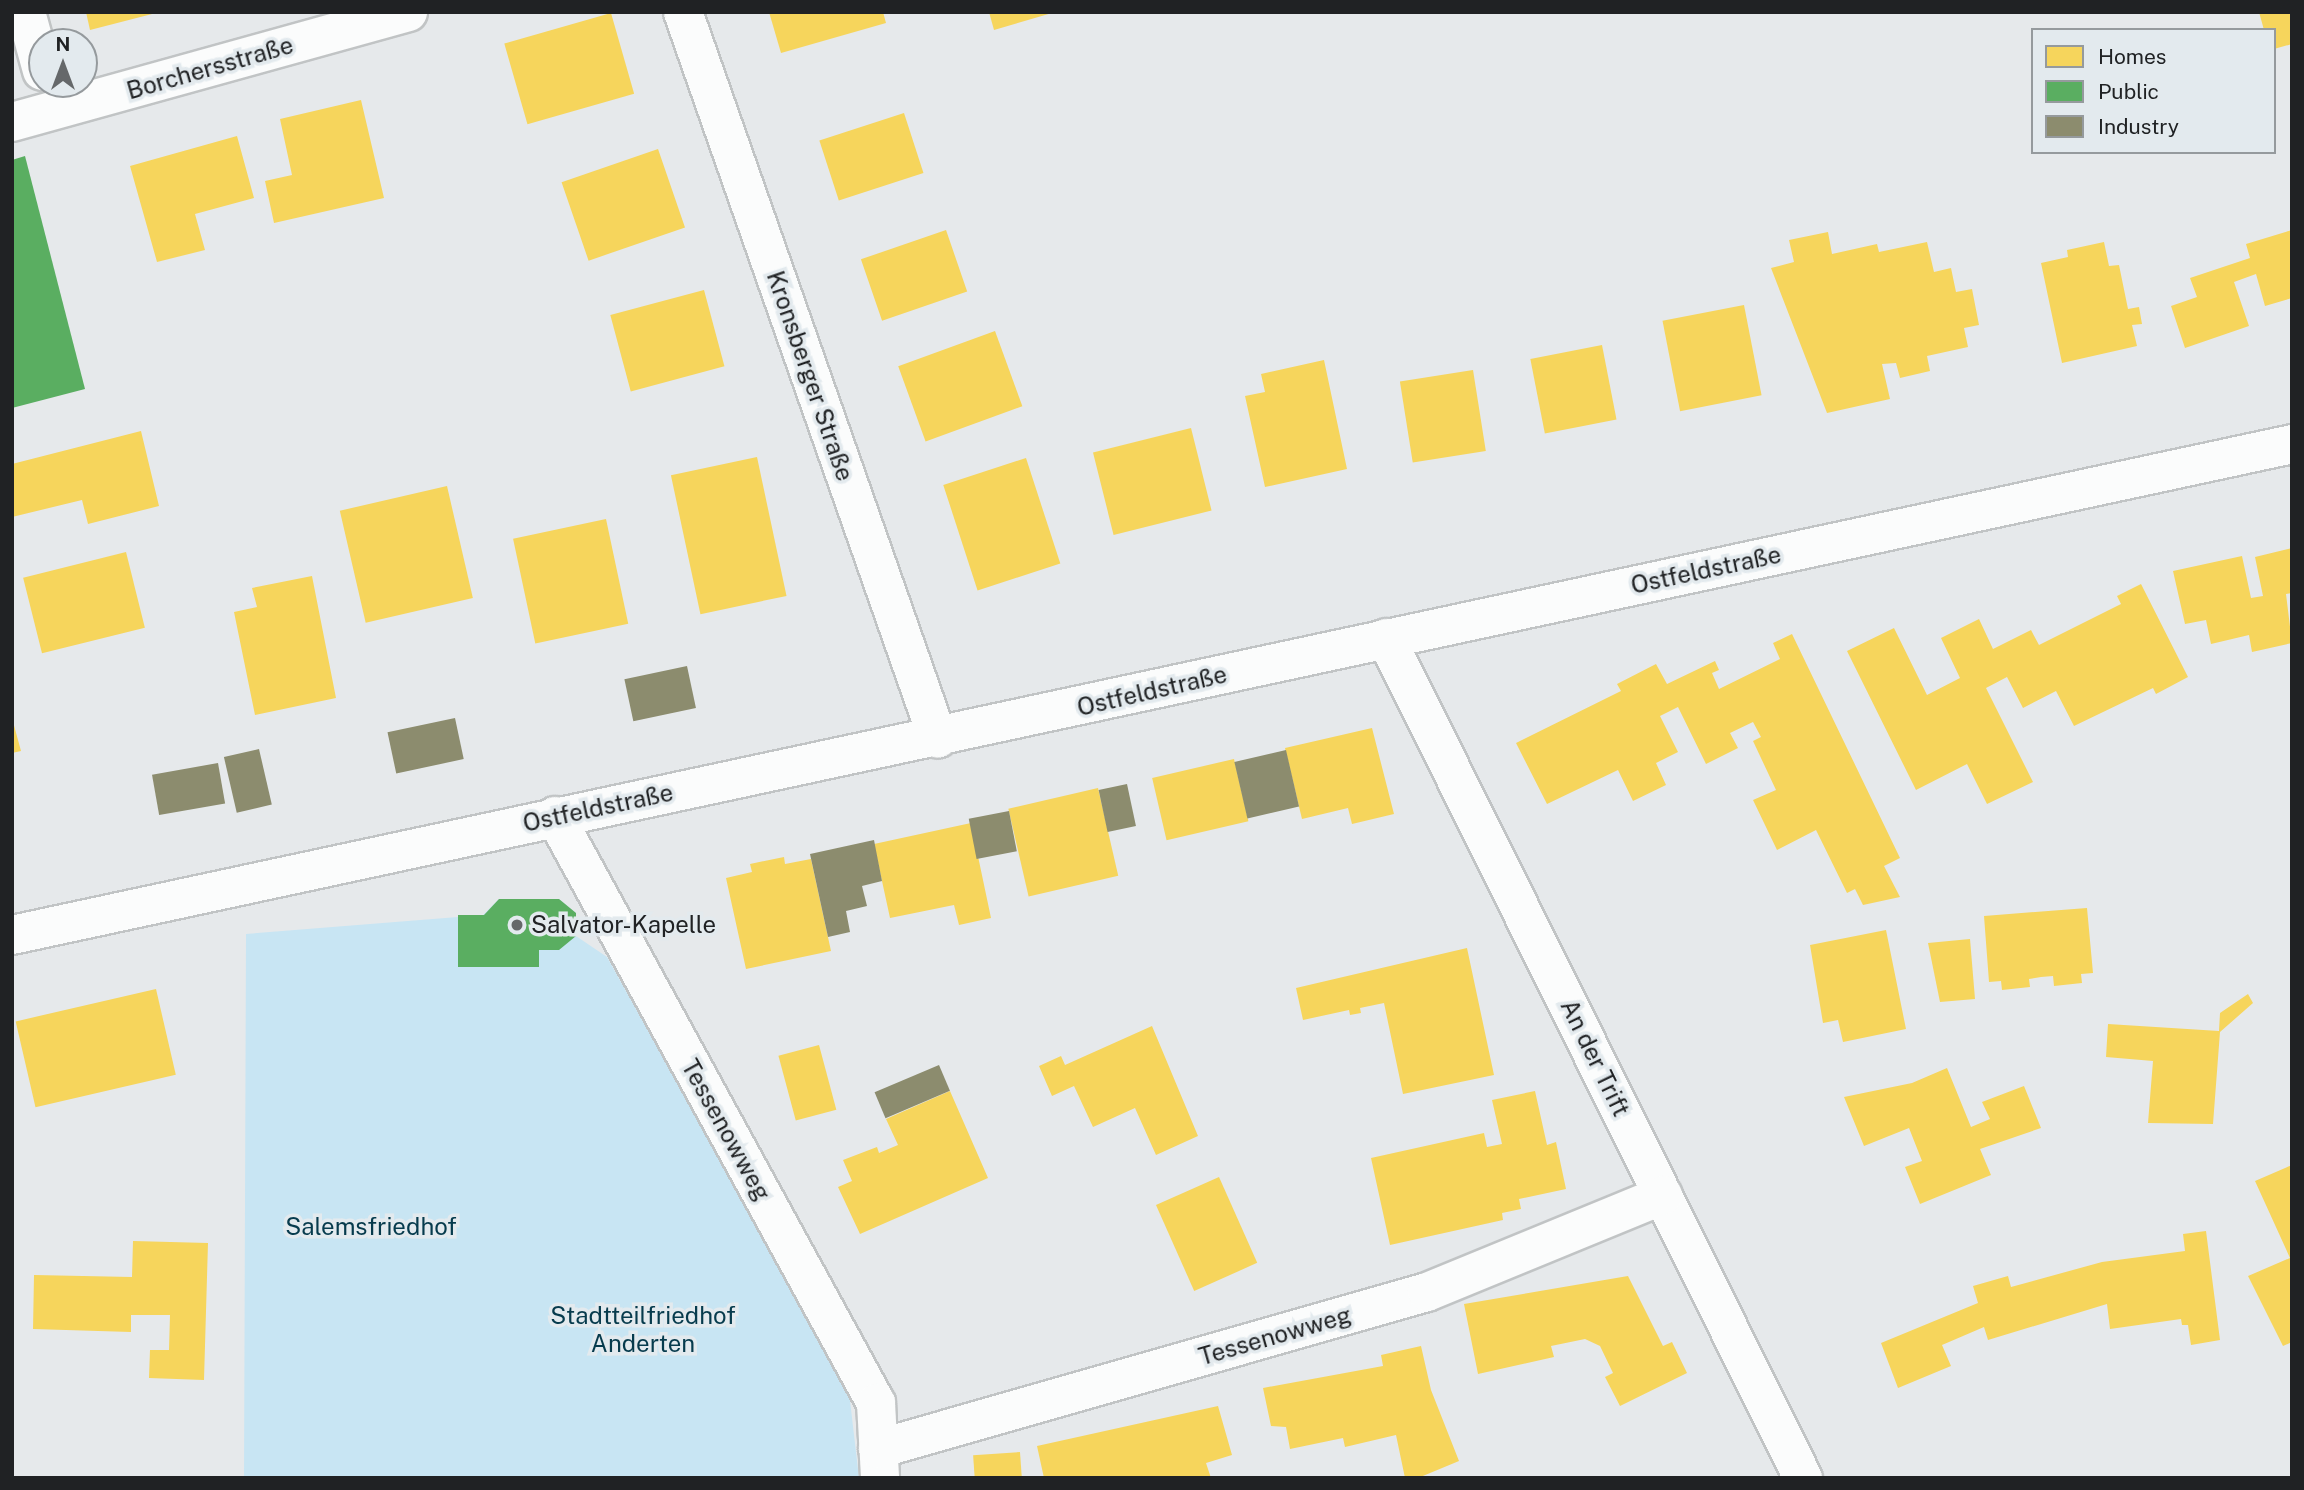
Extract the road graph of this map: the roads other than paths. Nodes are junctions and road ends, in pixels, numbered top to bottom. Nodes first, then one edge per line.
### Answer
1 (408, 12) edge
2 (683, 12) edge
3 (98, 86) edge
4 (50, 98) edge
5 (12, 122) edge
6 (2292, 444) edge
7 (1386, 638) junction
8 (938, 739) junction
9 (555, 816) junction
10 (12, 935) edge
11 (1663, 1195) junction
12 (879, 1463) edge
13 (1803, 1478) edge

1 - 3 street, Borchersstraße
2 - 8 street, Kronsberger Straße
4 - 5 street, Borchersstraße
6 - 7 street, Ostfeldstraße
7 - 8 street, Ostfeldstraße
7 - 11 street, An der Trift
8 - 9 street, Ostfeldstraße
9 - 10 street, Ostfeldstraße
9 - 12 street, Tessenowweg
11 - 12 street, Tessenowweg
11 - 13 street, An der Trift

